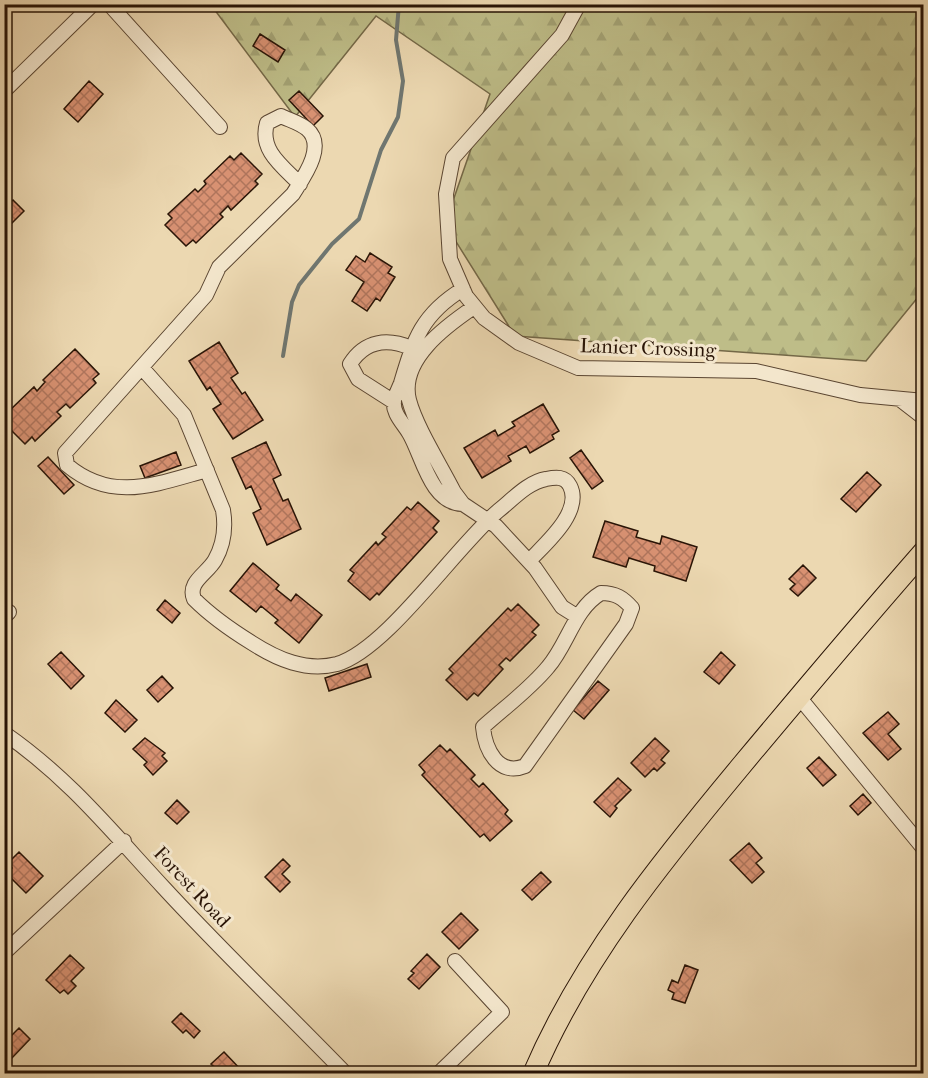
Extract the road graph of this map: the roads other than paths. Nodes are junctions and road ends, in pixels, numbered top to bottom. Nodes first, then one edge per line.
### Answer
1 (93, 4) edge
2 (108, 4) edge
3 (579, 4) edge
4 (4, 91) edge
5 (220, 127) dead end
6 (300, 184) junction
7 (463, 289) junction
8 (474, 306) junction
9 (411, 348) junction
10 (143, 369) junction
11 (902, 400) junction
12 (924, 401) edge
13 (394, 402) junction
14 (924, 418) edge
15 (207, 470) junction
16 (463, 504) junction
17 (487, 520) junction
18 (924, 551) edge
19 (529, 561) junction
20 (578, 616) junction
21 (799, 697) junction
22 (4, 733) edge
23 (124, 841) junction
24 (924, 849) edge
25 (4, 953) edge
26 (455, 961) dead end
27 (346, 1074) edge
28 (438, 1074) edge
29 (533, 1074) edge

1 - 4 street
2 - 5 street
3 - 7 street, Lanier Crossing
6 - 6 street
6 - 10 street
7 - 8 street, Lanier Crossing
7 - 9 street
8 - 11 street, Lanier Crossing
8 - 16 street
9 - 13 street
9 - 13 street
10 - 15 street
10 - 15 street
11 - 12 street, Lanier Crossing
11 - 14 street
13 - 16 street
15 - 17 street
16 - 17 street
17 - 19 street
17 - 19 street
18 - 21 highway
19 - 20 street
20 - 20 street
21 - 24 street
21 - 29 highway
22 - 23 street, Forest Road
23 - 25 street
23 - 27 street, Forest Road
26 - 28 street

